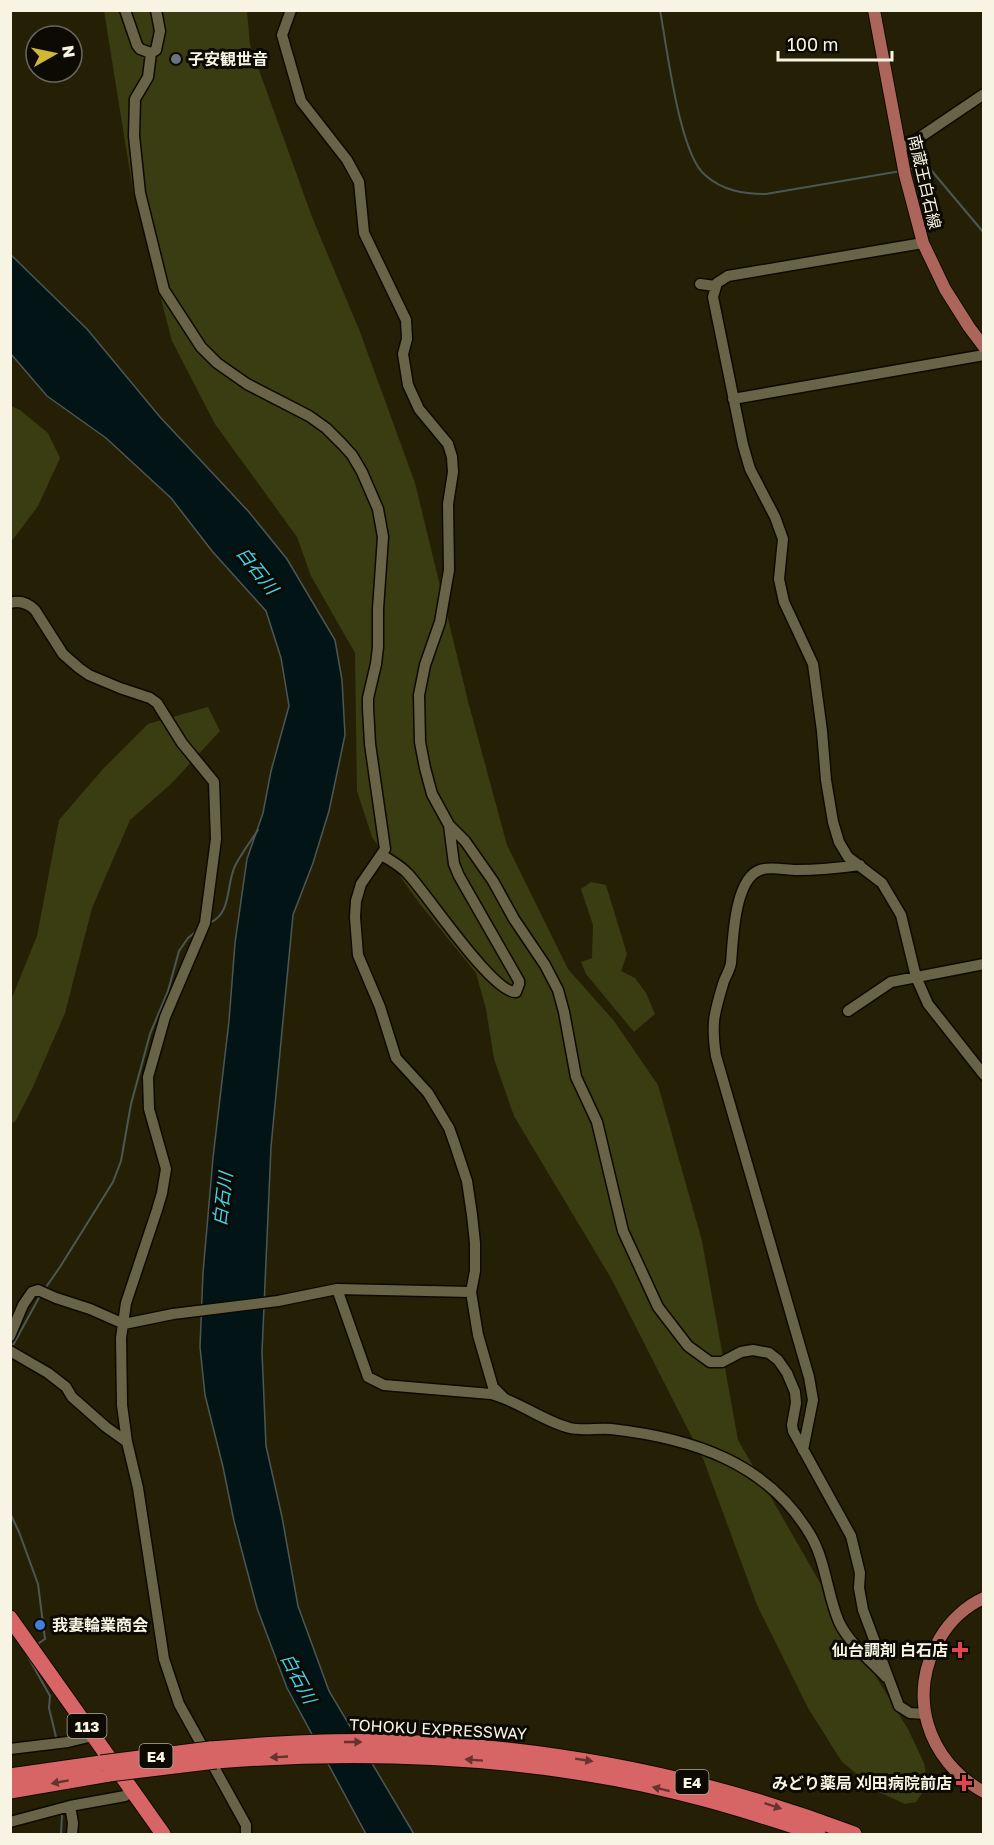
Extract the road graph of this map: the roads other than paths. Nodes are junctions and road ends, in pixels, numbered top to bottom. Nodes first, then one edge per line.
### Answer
1 (125, 10) edge
2 (156, 10) edge
3 (291, 10) edge
4 (874, 10) edge
5 (151, 53) junction
6 (984, 94) edge
7 (900, 147) junction
8 (923, 243) junction
9 (700, 284) dead end
10 (715, 286) junction
11 (984, 347) edge
12 (984, 355) edge
13 (733, 399) junction
14 (10, 603) edge
15 (449, 825) junction
16 (382, 855) junction
17 (860, 865) junction
18 (984, 964) edge
19 (916, 977) junction
20 (848, 1011) dead end
21 (984, 1076) edge
22 (337, 1289) junction
23 (471, 1292) junction
24 (124, 1324) junction
25 (10, 1336) edge
26 (12, 1352) edge
27 (504, 1398) junction
28 (127, 1442) junction
29 (803, 1450) junction
30 (984, 1598) edge
31 (10, 1618) edge
32 (888, 1679) junction
33 (925, 1714) junction
34 (93, 1736) junction
35 (10, 1749) edge
36 (529, 1759) junction
37 (105, 1768) junction
38 (10, 1776) edge
39 (10, 1791) edge
40 (132, 1791) junction
41 (984, 1792) edge
42 (70, 1806) junction
43 (10, 1822) edge
44 (72, 1834) edge
45 (163, 1834) edge
46 (246, 1834) edge
47 (818, 1834) edge
48 (854, 1834) edge

1 - 5 street
2 - 5 street
3 - 15 street
4 - 7 main road, 南蔵王白石線
5 - 16 street
6 - 7 street
7 - 8 main road, 南蔵王白石線
8 - 10 street
8 - 11 main road, 南蔵王白石線
9 - 10 street
10 - 13 street
12 - 13 street
13 - 17 street
14 - 24 street
15 - 16 street
15 - 29 street
16 - 23 street
17 - 19 street
17 - 29 street
18 - 19 street
19 - 20 street
19 - 21 street
22 - 23 street
22 - 24 street
22 - 27 street
23 - 27 street
24 - 25 street
24 - 28 street
26 - 28 street
27 - 32 street
28 - 46 street
29 - 32 street
30 - 33 main road
31 - 34 highway, 113
32 - 33 street
33 - 41 main road
34 - 35 street
34 - 40 highway, 113
36 - 37 highway, TOHOKU EXPRESSWAY / E4, bridge
47 -> 36 highway, TOHOKU EXPRESSWAY / E4
36 -> 48 highway, TOHOKU EXPRESSWAY / E4
37 - 38 highway, TOHOKU EXPRESSWAY / E4
37 -> 39 highway, TOHOKU EXPRESSWAY / E4
40 - 42 street
40 - 45 highway, 113
42 - 43 street
42 - 44 street

